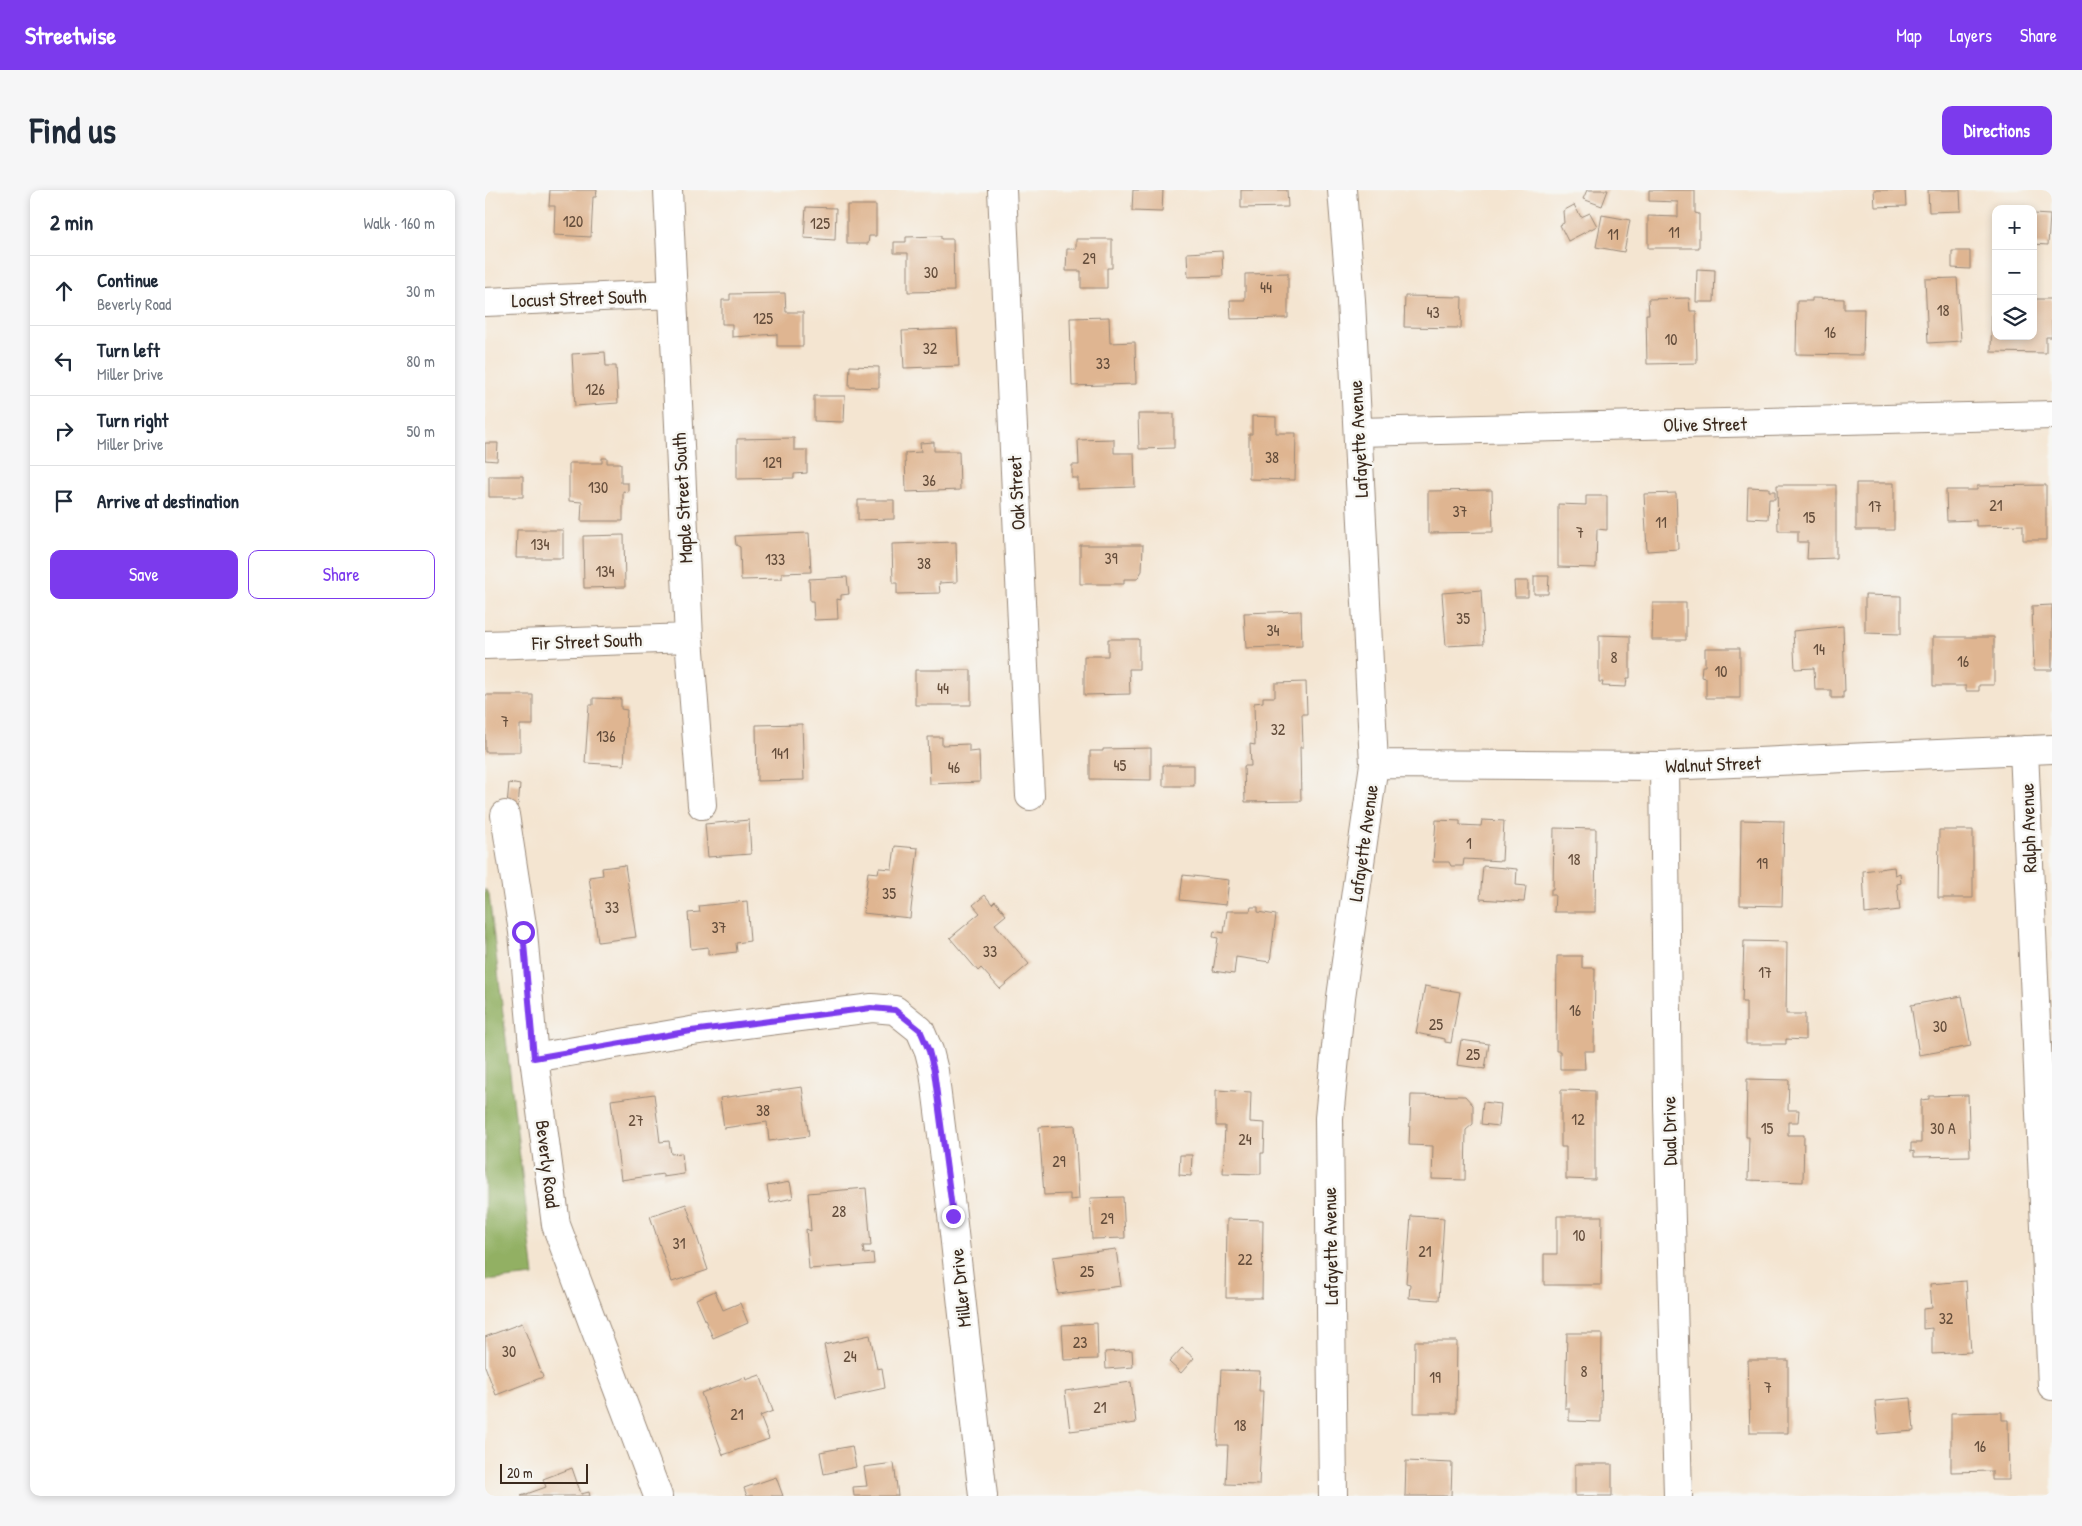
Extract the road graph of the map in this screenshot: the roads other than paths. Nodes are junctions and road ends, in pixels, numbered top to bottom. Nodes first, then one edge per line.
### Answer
1 (668, 190) edge
2 (1002, 190) edge
3 (1342, 190) edge
4 (673, 294) junction
5 (485, 302) edge
6 (2052, 415) edge
7 (1358, 432) junction
8 (689, 638) junction
9 (485, 645) edge
10 (2052, 749) edge
11 (2024, 750) junction
12 (1374, 764) junction
13 (1664, 766) junction
14 (1031, 796) dead end
15 (701, 805) dead end
16 (505, 815) dead end
17 (534, 1058) junction
18 (2052, 1386) edge
19 (658, 1496) edge
20 (983, 1496) edge
21 (1333, 1496) edge
22 (1678, 1496) edge

1 - 4 street, Maple Street South
2 - 14 street, Oak Street
3 - 7 street, Lafayette Avenue
4 - 5 street, Locust Street South
4 - 8 street, Maple Street South
6 - 7 street, Olive Street
7 - 12 street, Lafayette Avenue
8 - 9 street, Fir Street South
8 - 15 street, Maple Street South
10 - 11 street, Walnut Street
11 - 13 street, Walnut Street
11 - 18 street, Ralph Avenue
12 - 13 street, Walnut Street
12 - 21 street, Lafayette Avenue
13 - 22 street, Dual Drive
16 - 17 street, Beverly Road
17 - 19 street, Beverly Road
17 - 20 street, Miller Drive

